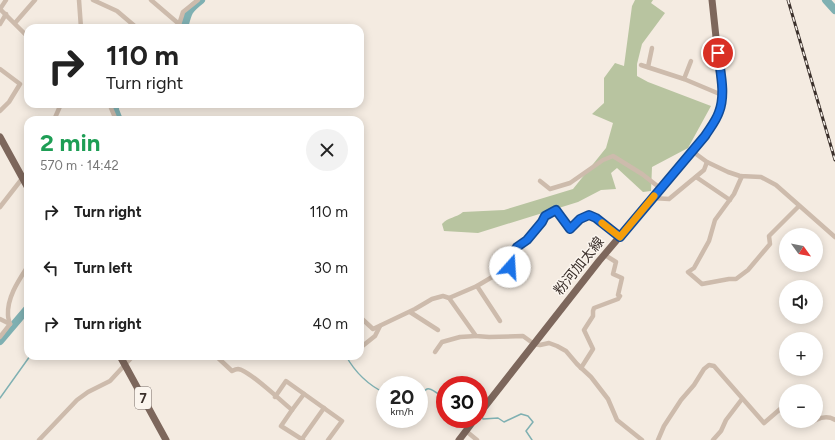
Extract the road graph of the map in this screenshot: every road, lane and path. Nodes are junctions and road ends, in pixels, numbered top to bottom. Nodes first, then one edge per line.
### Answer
1 (6, 0) edge
2 (36, 0) edge
3 (79, 0) edge
4 (93, 0) edge
5 (151, 0) edge
6 (198, 0) edge
7 (712, 0) edge
8 (0, 9) edge
9 (6, 14) junction
10 (15, 23) junction
11 (0, 24) edge
12 (81, 24) edge
13 (132, 24) edge
14 (177, 24) edge
15 (180, 24) edge
16 (24, 33) edge
17 (652, 48) dead end
18 (691, 61) dead end
19 (640, 65) dead end
20 (648, 67) junction
21 (0, 69) edge
22 (684, 79) junction
23 (722, 96) junction
24 (0, 111) edge
25 (1, 142) edge
26 (692, 151) junction
27 (707, 162) junction
28 (742, 176) junction
29 (696, 177) junction
30 (23, 179) joint
31 (540, 181) dead end
32 (660, 188) junction
33 (652, 198) junction
34 (730, 200) junction
35 (799, 206) junction
36 (0, 207) edge
37 (620, 237) junction
38 (835, 238) edge
39 (605, 255) junction
40 (24, 272) edge
41 (477, 286) junction
42 (449, 298) junction
43 (410, 312) junction
44 (0, 319) edge
45 (364, 320) edge
46 (500, 321) dead end
47 (10, 324) junction
48 (380, 326) junction
49 (438, 330) dead end
50 (476, 336) junction
51 (0, 337) edge
52 (534, 344) junction
53 (364, 345) edge
54 (435, 352) dead end
55 (122, 360) edge
56 (129, 360) edge
57 (220, 360) edge
58 (125, 365) junction
59 (581, 368) junction
60 (304, 394) junction
61 (275, 397) junction
62 (742, 399) junction
63 (488, 403) edge
64 (324, 408) junction
65 (292, 410) junction
66 (779, 410) edge
67 (823, 417) edge
68 (835, 420) edge
69 (468, 428) edge
70 (466, 431) junction
71 (39, 440) edge
72 (166, 440) edge
73 (302, 440) edge
74 (329, 440) edge
75 (459, 440) edge
76 (477, 440) edge
77 (642, 440) edge
78 (658, 440) edge
79 (713, 440) edge

1 - 8 street
2 - 10 street
3 - 12 street
4 - 13 street
5 - 14 street
6 - 15 street
7 - 23 main road, 粉河加太線
8 - 9 street
9 - 10 street
9 - 11 street
10 - 16 street
17 - 20 street
18 - 22 street
19 - 20 street
20 - 22 street
21 - 24 street
22 - 23 street
23 - 26 main road, 粉河加太線
25 - 30 main road
26 - 27 street
26 - 32 main road, 粉河加太線
27 - 28 street
27 - 29 street
28 - 34 street
28 - 35 street
29 - 33 street
29 - 34 street
30 - 36 street
31 - 32 street
32 - 33 main road, 粉河加太線
33 - 37 main road, 粉河加太線
34 - 35 street
35 - 38 street
37 - 39 main road, 粉河加太線
37 - 41 street
39 - 52 main road, 粉河加太線
39 - 59 street
40 - 47 street
41 - 42 street
41 - 46 street
42 - 43 street
42 - 50 street
43 - 48 street
43 - 49 street
44 - 47 street
45 - 48 street
47 - 51 street
48 - 53 street
50 - 52 street
50 - 54 street
52 - 59 street
52 - 63 main road, 粉河加太線
55 - 58 main road, 7
56 - 58 street
57 - 61 street
58 - 71 street
58 - 72 main road, 7
59 - 77 street
60 - 61 street
60 - 64 street
60 - 65 street
61 - 65 street
62 - 66 street
62 - 78 street
62 - 79 street
64 - 73 street
64 - 74 street
65 - 73 street
67 - 68 street
69 - 70 main road
70 - 75 main road
70 - 76 street

